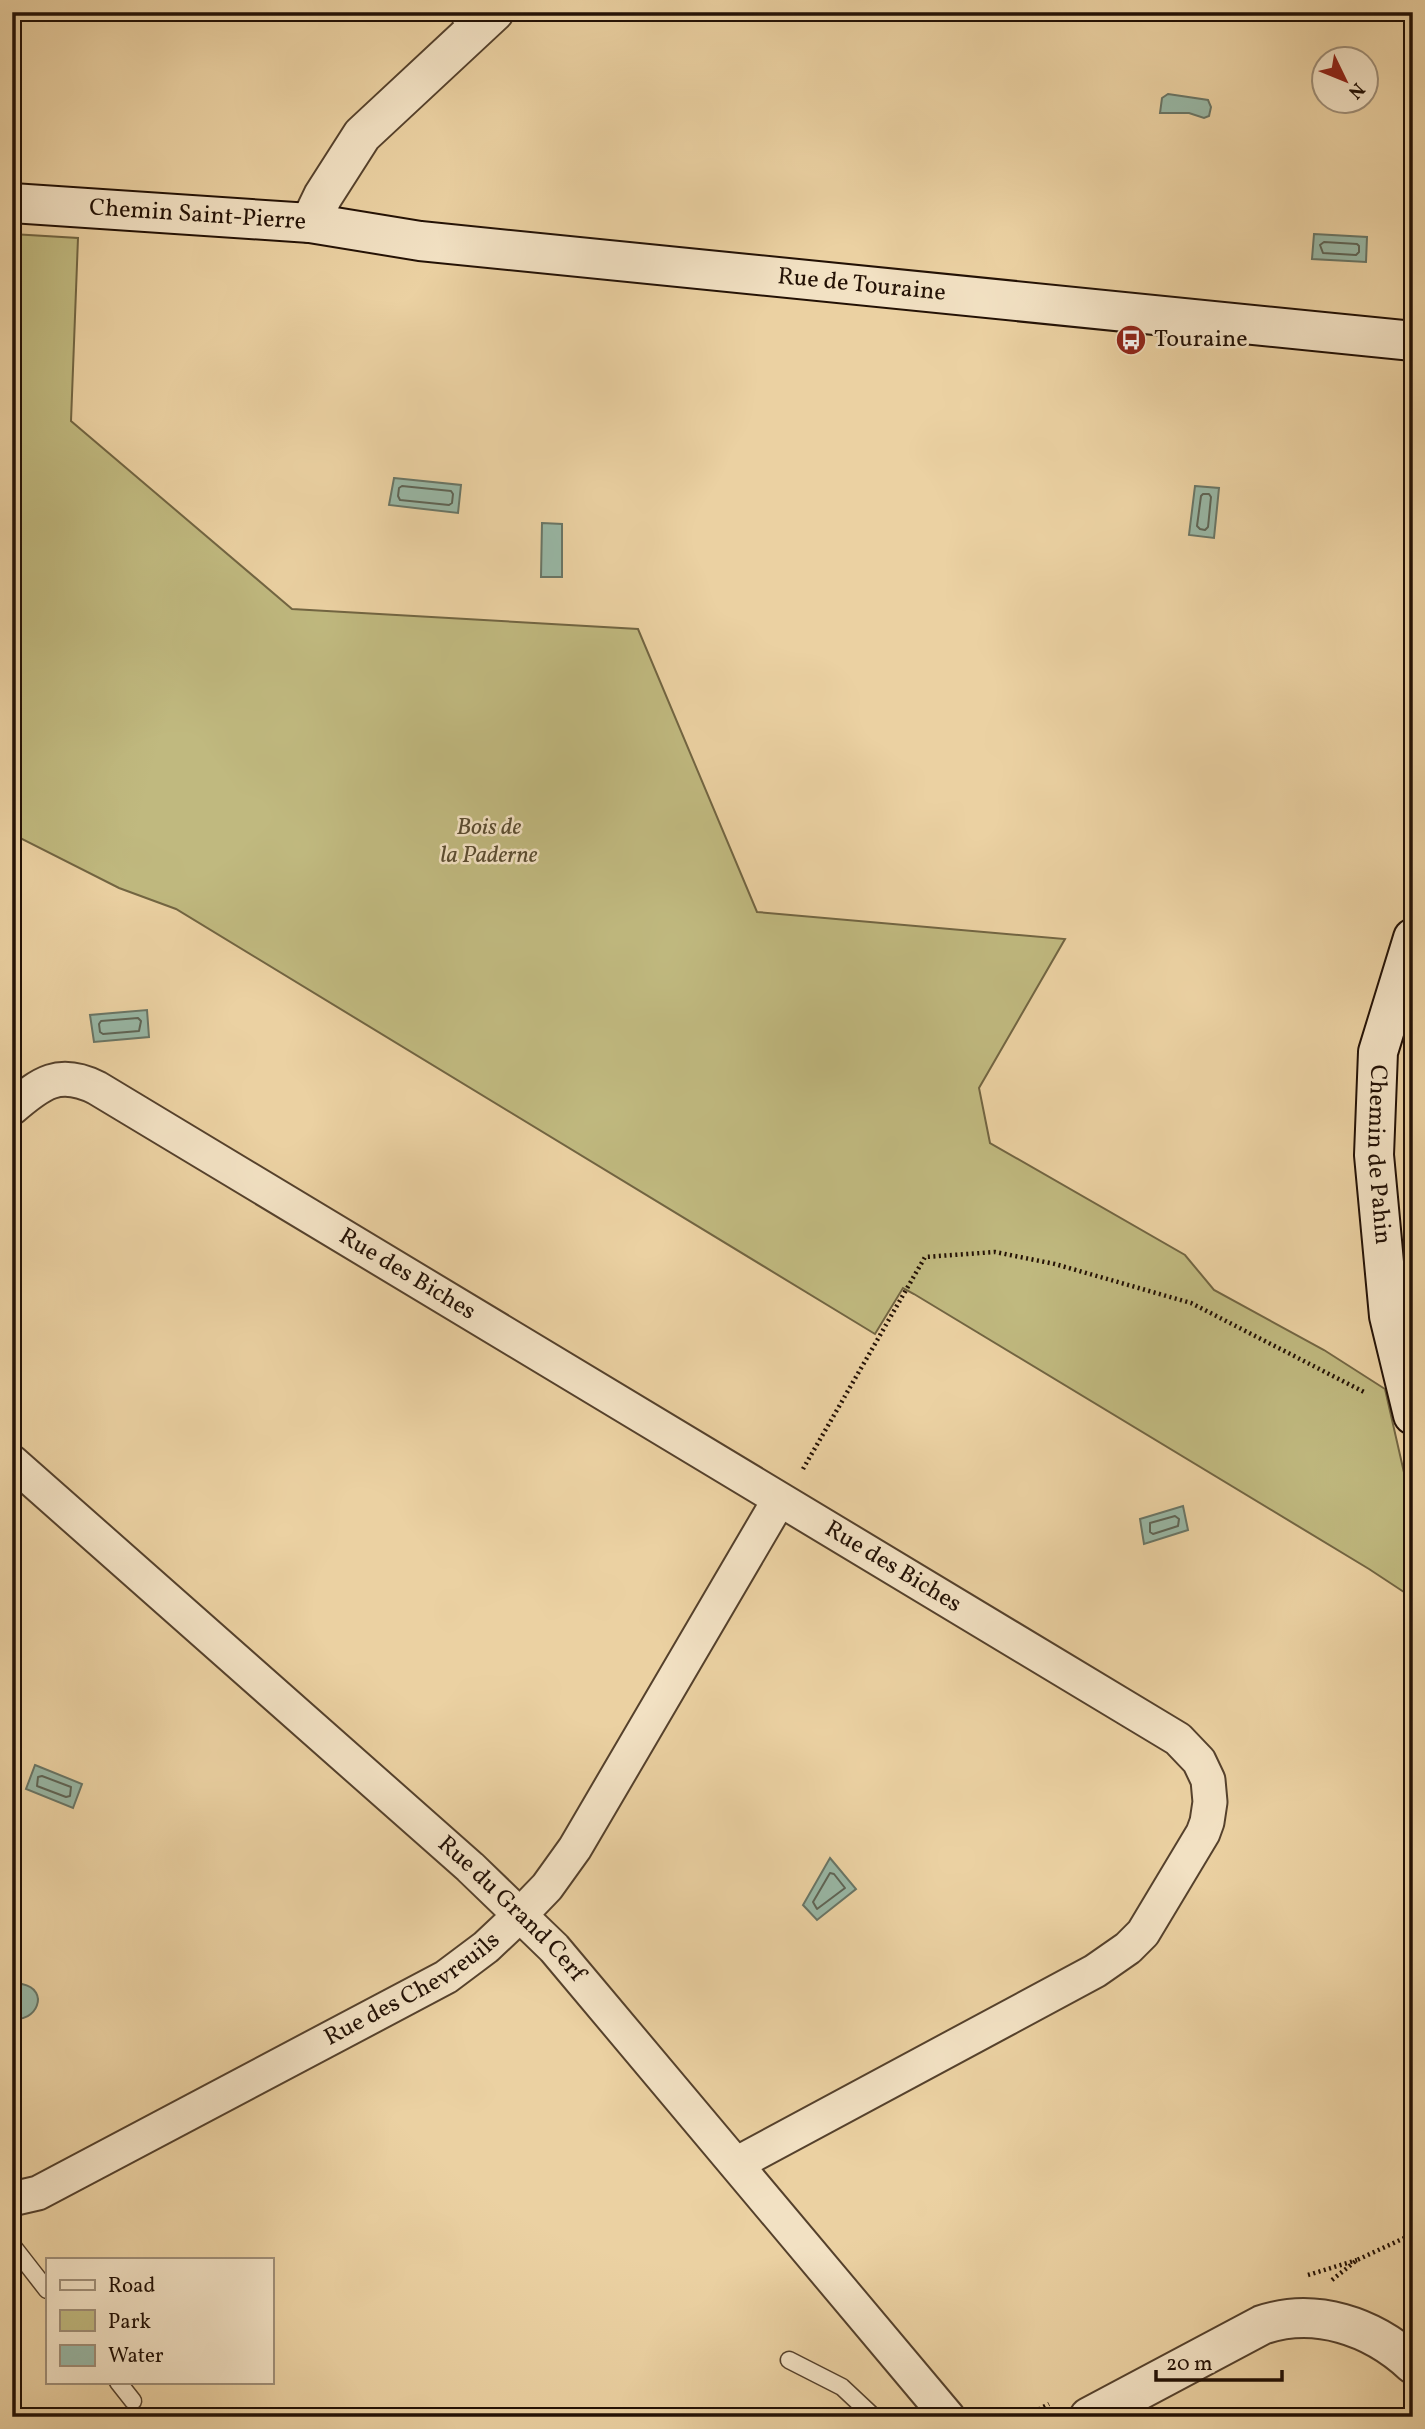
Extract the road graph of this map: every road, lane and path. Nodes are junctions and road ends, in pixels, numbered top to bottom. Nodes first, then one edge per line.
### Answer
1 (473, 19) edge
2 (12, 203) edge
3 (310, 223) junction
4 (1413, 341) edge
5 (1413, 938) edge
6 (12, 1108) edge
7 (1376, 1395) dead end
8 (1413, 1415) edge
9 (12, 1462) edge
10 (779, 1500) junction
11 (520, 1915) junction
12 (736, 2164) junction
13 (12, 2199) edge
14 (1413, 2234) edge
15 (12, 2245) edge
16 (1357, 2260) dead end
17 (46, 2289) edge
18 (789, 2360) dead end
19 (1413, 2364) edge
20 (120, 2384) edge
21 (133, 2401) dead end
22 (874, 2417) edge
23 (948, 2417) edge
24 (1089, 2417) edge

1 - 3 main road, Chemin Saint-Pierre
2 - 3 main road, Chemin Saint-Pierre
3 - 4 main road, Rue de Touraine
5 - 8 main road, Chemin de Pahin
6 - 10 street, Rue des Biches
7 - 10 path
9 - 11 street, Rue du Grand Cerf
10 - 11 street, Rue des Chevreuils
10 - 12 street, Rue des Biches
11 - 12 street, Rue du Grand Cerf
11 - 13 street, Rue des Chevreuils
12 - 23 street, Rue du Grand Cerf
14 - 16 path
15 - 17 lane
18 - 22 lane
19 - 24 main road
20 - 21 lane

